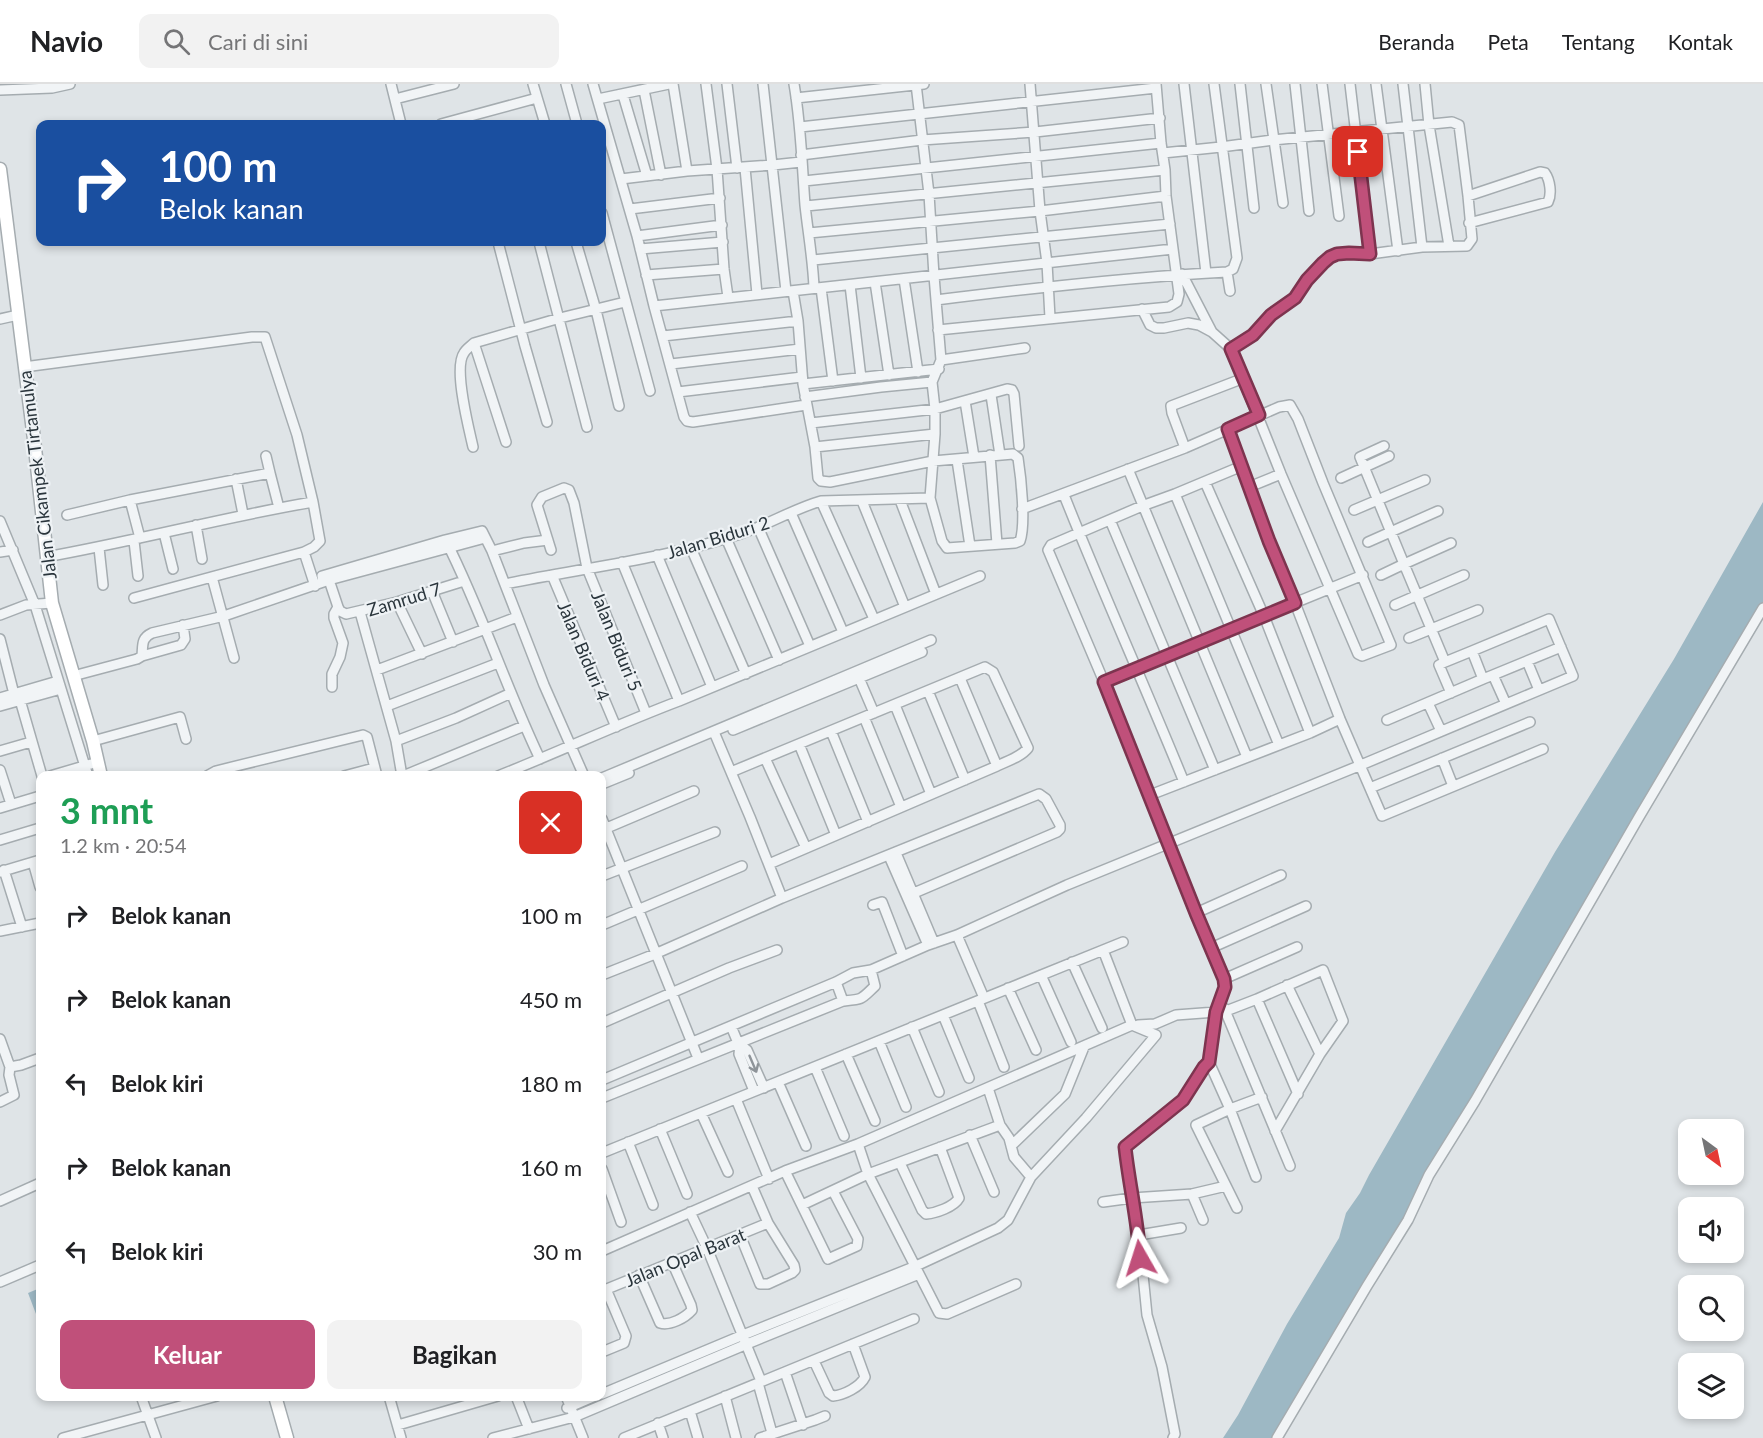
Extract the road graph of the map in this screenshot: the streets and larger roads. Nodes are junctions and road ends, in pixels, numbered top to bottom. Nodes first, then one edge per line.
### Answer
1 (70, 84) edge
2 (391, 84) edge
3 (454, 84) edge
4 (533, 84) edge
5 (566, 84) edge
6 (593, 84) edge
7 (671, 84) edge
8 (706, 84) edge
9 (727, 84) edge
10 (763, 84) edge
11 (794, 84) edge
12 (916, 84) edge
13 (924, 84) edge
14 (1030, 84) edge
15 (1184, 84) edge
16 (1214, 84) edge
17 (1240, 84) edge
18 (1266, 84) edge
19 (1295, 84) edge
20 (1322, 84) edge
21 (1350, 84) edge
22 (1376, 84) edge
23 (1403, 84) edge
24 (1425, 84) edge
25 (1156, 86) edge
26 (0, 90) edge
27 (644, 90) junction
28 (623, 95) junction
29 (537, 98) junction
30 (796, 98) junction
31 (395, 99) junction
32 (598, 99) junction
33 (1033, 102) junction
34 (919, 114) junction
35 (1160, 118) junction
36 (400, 120) edge
37 (456, 120) edge
38 (543, 120) edge
39 (576, 120) edge
40 (604, 120) edge
41 (1429, 125) junction
42 (606, 127) edge
43 (800, 127) junction
44 (1408, 127) junction
45 (1381, 130) junction
46 (1035, 132) junction
47 (1356, 132) junction
48 (1328, 134) junction
49 (1301, 137) junction
50 (921, 140) junction
51 (1273, 140) junction
52 (1247, 143) junction
53 (1221, 147) junction
54 (1162, 148) junction
55 (1193, 150) junction
56 (1036, 155) junction
57 (801, 158) junction
58 (773, 165) junction
59 (741, 168) junction
60 (925, 168) junction
61 (0, 169) edge
62 (717, 169) junction
63 (1165, 170) junction
64 (687, 171) junction
65 (661, 175) junction
66 (647, 176) junction
67 (621, 179) junction
68 (804, 181) junction
69 (1039, 182) junction
70 (929, 194) junction
71 (1166, 196) junction
72 (1468, 196) junction
73 (720, 198) junction
74 (1283, 203) dead end
75 (806, 206) junction
76 (1254, 208) dead end
77 (630, 209) junction
78 (1040, 211) junction
79 (1309, 211) dead end
80 (1339, 216) dead end
81 (931, 221) junction
82 (1469, 223) junction
83 (1170, 224) junction
84 (722, 225) junction
85 (606, 228) edge
86 (809, 233) junction
87 (637, 236) junction
88 (1043, 237) junction
89 (723, 242) junction
90 (499, 246) edge
91 (540, 246) edge
92 (577, 246) edge
93 (1449, 246) junction
94 (1422, 247) junction
95 (933, 248) junction
96 (640, 249) junction
97 (1173, 249) junction
98 (1398, 251) junction
99 (1370, 254) junction
100 (813, 260) junction
101 (1047, 263) junction
102 (724, 269) junction
103 (1227, 272) junction
104 (1206, 273) junction
105 (1180, 274) junction
106 (646, 275) junction
107 (934, 276) junction
108 (904, 279) junction
109 (875, 282) junction
110 (850, 285) junction
111 (1049, 286) junction
112 (817, 288) junction
113 (790, 291) junction
114 (1230, 291) dead end
115 (758, 294) junction
116 (728, 297) junction
117 (936, 300) junction
118 (625, 302) junction
119 (654, 306) junction
120 (596, 309) junction
121 (1142, 309) junction
122 (18, 315) junction
123 (560, 318) junction
124 (1050, 318) junction
125 (0, 319) edge
126 (798, 321) junction
127 (521, 329) junction
128 (938, 330) junction
129 (1212, 332) junction
130 (663, 336) junction
131 (474, 343) junction
132 (1025, 348) dead end
133 (800, 349) junction
134 (1231, 349) junction
135 (671, 364) junction
136 (940, 364) junction
137 (24, 367) junction
138 (918, 372) junction
139 (889, 375) junction
140 (861, 378) junction
141 (1244, 378) junction
142 (803, 380) junction
143 (829, 381) junction
144 (932, 382) junction
145 (650, 391) dead end
146 (678, 392) junction
147 (826, 394) junction
148 (991, 395) junction
149 (806, 401) junction
150 (965, 401) junction
151 (619, 406) dead end
152 (935, 409) junction
153 (1259, 415) junction
154 (547, 422) dead end
155 (811, 423) junction
156 (587, 427) dead end
157 (1228, 429) junction
158 (935, 434) junction
159 (506, 442) dead end
160 (1019, 446) dead end
161 (1384, 446) dead end
162 (473, 447) dead end
163 (815, 447) junction
164 (1185, 448) junction
165 (995, 455) junction
166 (266, 456) dead end
167 (1389, 456) dead end
168 (974, 457) junction
169 (957, 459) junction
170 (933, 461) junction
171 (1242, 466) junction
172 (1364, 468) junction
173 (1128, 469) junction
174 (270, 473) junction
175 (1281, 474) junction
176 (1341, 478) dead end
177 (236, 479) junction
178 (1425, 480) dead end
179 (1205, 482) junction
180 (1249, 487) junction
181 (1175, 494) junction
182 (1064, 495) junction
183 (930, 498) junction
184 (130, 500) junction
185 (900, 500) junction
186 (1378, 500) junction
187 (821, 501) junction
188 (862, 501) junction
189 (314, 502) junction
190 (1142, 506) junction
191 (279, 508) junction
192 (1022, 509) junction
193 (1354, 510) dead end
194 (1438, 511) dead end
195 (791, 513) junction
196 (243, 514) junction
197 (67, 515) dead end
198 (1110, 520) junction
199 (0, 521) edge
200 (196, 525) junction
201 (758, 527) junction
202 (1391, 532) junction
203 (164, 533) junction
204 (1079, 534) junction
205 (726, 538) junction
206 (137, 539) junction
207 (1368, 542) dead end
208 (447, 543) junction
209 (1451, 543) dead end
210 (997, 544) junction
211 (970, 546) junction
212 (99, 548) junction
213 (691, 548) junction
214 (13, 550) junction
215 (492, 550) junction
216 (0, 552) edge
217 (304, 552) junction
218 (657, 555) junction
219 (46, 557) junction
220 (202, 559) dead end
221 (622, 562) junction
222 (1404, 564) junction
223 (587, 568) junction
224 (173, 569) dead end
225 (552, 574) junction
226 (1363, 575) junction
227 (1381, 575) dead end
228 (1464, 575) dead end
229 (138, 576) dead end
230 (980, 576) dead end
231 (212, 577) junction
232 (464, 581) junction
233 (323, 583) junction
234 (505, 584) junction
235 (103, 585) dead end
236 (1330, 588) junction
237 (432, 591) junction
238 (936, 594) junction
239 (1417, 596) junction
240 (134, 598) dead end
241 (397, 602) junction
242 (52, 603) junction
243 (1295, 603) junction
244 (35, 605) junction
245 (1395, 605) dead end
246 (338, 607) junction
247 (905, 607) junction
248 (1763, 608) edge
249 (1478, 610) dead end
250 (360, 612) junction
251 (0, 615) edge
252 (224, 616) junction
253 (1264, 616) junction
254 (517, 617) junction
255 (874, 619) junction
256 (183, 625) junction
257 (1232, 628) junction
258 (485, 629) junction
259 (1431, 629) junction
260 (843, 632) junction
261 (1409, 638) dead end
262 (0, 639) edge
263 (932, 640) dead end
264 (453, 642) junction
265 (1200, 642) junction
266 (810, 646) junction
267 (1561, 646) junction
268 (1472, 651) junction
269 (922, 652) dead end
270 (422, 654) junction
271 (1167, 655) junction
272 (142, 656) junction
273 (2, 658) edge
274 (234, 658) dead end
275 (779, 660) junction
276 (1527, 661) junction
277 (1445, 662) junction
278 (498, 663) junction
279 (885, 663) junction
280 (1137, 668) junction
281 (376, 670) junction
282 (746, 674) junction
283 (1494, 675) junction
284 (73, 678) junction
285 (859, 678) junction
286 (960, 678) junction
287 (1483, 679) junction
288 (1104, 682) junction
289 (60, 685) junction
290 (332, 687) dead end
291 (712, 687) junction
292 (1539, 690) junction
293 (928, 691) junction
294 (511, 693) junction
295 (1451, 693) junction
296 (18, 696) junction
297 (0, 698) edge
298 (799, 699) junction
299 (680, 701) junction
300 (1428, 702) junction
301 (1506, 704) junction
302 (895, 705) junction
303 (0, 706) edge
304 (387, 706) junction
305 (646, 713) junction
306 (874, 713) junction
307 (864, 717) junction
308 (1340, 719) junction
309 (1387, 720) dead end
310 (1530, 722) dead end
311 (524, 726) junction
312 (616, 727) junction
313 (831, 731) junction
314 (1441, 732) junction
315 (1310, 733) junction
316 (715, 734) junction
317 (186, 739) dead end
318 (93, 741) junction
319 (396, 741) junction
320 (31, 742) junction
321 (799, 744) junction
322 (1280, 745) junction
323 (572, 747) junction
324 (1543, 750) dead end
325 (0, 752) edge
326 (1247, 757) junction
327 (765, 758) junction
328 (1442, 758) junction
329 (540, 759) junction
330 (1361, 765) junction
331 (997, 766) junction
332 (90, 768) edge
333 (0, 770) edge
334 (1215, 770) junction
335 (40, 771) edge
336 (75, 771) edge
337 (216, 771) edge
338 (375, 771) edge
339 (402, 771) edge
340 (415, 771) edge
341 (510, 771) edge
342 (582, 771) edge
343 (731, 772) junction
344 (606, 780) edge
345 (965, 780) junction
346 (1184, 782) junction
347 (1453, 786) junction
348 (1370, 788) junction
349 (694, 791) dead end
350 (931, 794) junction
351 (1150, 795) junction
352 (36, 797) edge
353 (11, 804) junction
354 (901, 807) junction
355 (0, 808) edge
356 (868, 822) junction
357 (606, 825) edge
358 (36, 829) edge
359 (715, 832) dead end
360 (606, 833) edge
361 (836, 836) junction
362 (0, 840) edge
363 (1170, 844) junction
364 (806, 848) junction
365 (893, 854) junction
366 (36, 861) edge
367 (769, 864) junction
368 (742, 866) dead end
369 (620, 868) junction
370 (2, 871) edge
371 (606, 874) edge
372 (1281, 875) dead end
373 (914, 893) junction
374 (782, 898) junction
375 (873, 905) dead end
376 (1306, 906) dead end
377 (638, 910) junction
378 (1196, 913) junction
379 (36, 923) edge
380 (606, 923) edge
381 (22, 927) junction
382 (0, 931) edge
383 (957, 935) junction
384 (1123, 942) dead end
385 (931, 944) junction
386 (1297, 947) dead end
387 (1211, 948) junction
388 (777, 950) dead end
389 (1103, 950) junction
390 (655, 954) junction
391 (903, 956) junction
392 (1072, 962) junction
393 (871, 970) junction
394 (606, 973) edge
395 (1041, 975) junction
396 (1224, 979) junction
397 (836, 982) junction
398 (1287, 985) junction
399 (1008, 988) junction
400 (672, 993) junction
401 (981, 999) junction
402 (1257, 999) junction
403 (843, 1001) junction
404 (1221, 1009) junction
405 (943, 1015) junction
406 (606, 1021) edge
407 (1132, 1025) junction
408 (730, 1026) junction
409 (912, 1027) junction
410 (1102, 1028) dead end
411 (0, 1039) edge
412 (879, 1041) junction
413 (1071, 1042) dead end
414 (692, 1043) junction
415 (739, 1044) junction
416 (1084, 1047) junction
417 (1036, 1050) dead end
418 (846, 1054) junction
419 (1320, 1054) junction
420 (698, 1058) junction
421 (36, 1059) edge
422 (1209, 1062) junction
423 (10, 1066) junction
424 (815, 1067) junction
425 (1004, 1067) dead end
426 (606, 1078) edge
427 (969, 1078) dead end
428 (778, 1082) junction
429 (988, 1088) junction
430 (759, 1090) junction
431 (939, 1092) dead end
432 (1298, 1094) junction
433 (606, 1096) edge
434 (1262, 1097) junction
435 (736, 1099) junction
436 (0, 1102) edge
437 (906, 1107) dead end
438 (1230, 1109) junction
439 (701, 1113) junction
440 (875, 1121) dead end
441 (1000, 1125) junction
442 (660, 1130) junction
443 (1275, 1131) junction
444 (970, 1135) junction
445 (844, 1136) dead end
446 (628, 1143) junction
447 (858, 1144) junction
448 (806, 1146) dead end
449 (1011, 1146) junction
450 (940, 1147) junction
451 (606, 1151) edge
452 (900, 1163) junction
453 (1290, 1166) dead end
454 (784, 1171) junction
455 (728, 1172) dead end
456 (868, 1174) junction
457 (1256, 1176) dead end
458 (1031, 1177) junction
459 (770, 1179) junction
460 (606, 1180) edge
461 (36, 1185) edge
462 (752, 1186) junction
463 (1226, 1186) junction
464 (833, 1191) junction
465 (994, 1192) dead end
466 (687, 1194) dead end
467 (1192, 1194) junction
468 (1132, 1198) junction
469 (0, 1201) edge
470 (1103, 1202) dead end
471 (653, 1205) dead end
472 (802, 1205) junction
473 (1237, 1208) dead end
474 (690, 1212) junction
475 (1203, 1220) dead end
476 (621, 1222) dead end
477 (768, 1223) junction
478 (1181, 1228) dead end
479 (740, 1235) junction
480 (1139, 1235) junction
481 (707, 1248) junction
482 (606, 1249) edge
483 (672, 1262) junction
484 (36, 1267) edge
485 (918, 1270) junction
486 (639, 1275) junction
487 (0, 1282) edge
488 (1016, 1284) dead end
489 (606, 1289) edge
490 (606, 1294) edge
491 (914, 1318) dead end
492 (745, 1339) junction
493 (853, 1344) junction
494 (606, 1350) edge
495 (814, 1360) junction
496 (785, 1372) junction
497 (760, 1382) junction
498 (606, 1392) edge
499 (724, 1396) junction
500 (143, 1401) edge
501 (199, 1401) edge
502 (276, 1401) edge
503 (391, 1401) edge
504 (474, 1401) edge
505 (518, 1401) edge
506 (564, 1401) edge
507 (567, 1401) edge
508 (584, 1401) edge
509 (568, 1408) junction
510 (690, 1411) junction
511 (147, 1415) junction
512 (825, 1416) dead end
513 (572, 1418) junction
514 (658, 1423) junction
515 (399, 1425) junction
516 (803, 1425) junction
517 (529, 1429) junction
518 (772, 1433) junction
519 (63, 1438) edge
520 (156, 1438) edge
521 (287, 1438) edge
522 (401, 1438) edge
523 (493, 1438) edge
524 (583, 1438) edge
525 (624, 1438) edge
526 (663, 1438) edge
527 (698, 1438) edge
528 (736, 1438) edge
529 (760, 1438) edge
530 (1173, 1438) edge
531 (1276, 1438) edge

1 - 26 street
2 - 31 street
3 - 31 street
4 - 29 street
5 - 39 street
6 - 32 street
7 - 27 street
7 - 64 street
8 - 62 street
9 - 59 street
10 - 58 street
11 - 30 street
12 - 13 street
12 - 30 street
12 - 34 street
14 - 33 street
15 - 55 street
16 - 53 street
17 - 52 street
18 - 51 street
19 - 49 street
20 - 48 street
21 - 47 street
22 - 45 street
23 - 44 street
24 - 41 street
25 - 33 street
25 - 35 street
27 - 28 street
27 - 65 street
28 - 32 street
28 - 66 street
29 - 37 street
29 - 38 street
30 - 43 street
31 - 36 street
32 - 40 street
33 - 34 street
33 - 46 street
34 - 43 street
34 - 50 street
35 - 46 street
35 - 54 street
41 - 44 street
41 - 72 street
41 - 93 street
42 - 67 street
43 - 57 street
44 - 45 street
44 - 94 street
45 - 47 street
45 - 98 street
46 - 50 street
46 - 56 street
47 - 48 street
47 - 99 street
48 - 49 street
48 - 80 street
49 - 51 street
49 - 79 street
50 - 57 street
50 - 60 street
51 - 52 street
51 - 74 street
52 - 53 street
52 - 76 street
53 - 55 street
53 - 103 street
54 - 55 street
54 - 56 street
54 - 63 street
55 - 104 street
56 - 60 street
56 - 69 street
57 - 58 street
57 - 68 street
58 - 59 street
58 - 113 street
59 - 62 street
59 - 115 street
60 - 68 street
60 - 70 street
61 - 122 street, Jalan Cikampek Tirtamulya
62 - 64 street
62 - 73 street
63 - 69 street
63 - 71 street
64 - 65 street
65 - 66 street
66 - 67 street
67 - 77 street
68 - 75 street
69 - 70 street
69 - 78 street
70 - 75 street
70 - 81 street
71 - 78 street
71 - 83 street
72 - 82 street
72 - 82 street
73 - 77 street
73 - 84 street
75 - 86 street
77 - 87 street
78 - 81 street
78 - 88 street
81 - 86 street
81 - 95 street
82 - 93 street
83 - 88 street
83 - 97 street
84 - 87 street
84 - 89 street
85 - 118 street
86 - 100 street
87 - 96 street
88 - 95 street
88 - 101 street
89 - 96 street
89 - 102 street
90 - 127 street
91 - 123 street
92 - 120 street
93 - 94 street
94 - 98 street
95 - 100 street
95 - 107 street
96 - 106 street
97 - 101 street
97 - 105 street
98 - 99 street
99 - 134 street
100 - 112 street
101 - 107 street
101 - 111 street
102 - 106 street
102 - 116 street
103 - 104 street
103 - 114 street
104 - 105 street
105 - 111 street
105 - 121 street
105 - 129 street
106 - 119 street
107 - 108 street
107 - 117 street
108 - 109 street
108 - 138 street
109 - 110 street
109 - 139 street
110 - 112 street
110 - 140 street
111 - 117 street
111 - 124 street
112 - 113 street
112 - 143 street
113 - 115 street
113 - 126 street
115 - 116 street
116 - 119 street
117 - 128 street
118 - 120 street
118 - 145 street
119 - 130 street
120 - 123 street
120 - 151 street
121 - 124 street
121 - 129 street
122 - 125 street
122 - 137 street, Jalan Cikampek Tirtamulya
123 - 127 street
123 - 156 street
124 - 128 street
126 - 130 street
126 - 133 street
127 - 131 street
127 - 154 street
128 - 136 street
129 - 134 street
130 - 135 street
131 - 159 street
131 - 162 street
132 - 136 street
133 - 135 street
133 - 142 street
134 - 141 street
135 - 146 street
136 - 138 street
136 - 144 street
137 - 189 street
137 - 219 street, Jalan Cikampek Tirtamulya
138 - 139 street
139 - 140 street
140 - 143 street
141 - 153 street
141 - 164 street
142 - 143 street
142 - 146 street
142 - 149 street
143 - 147 street
144 - 147 street
144 - 152 street
146 - 149 street
147 - 149 street
148 - 150 street
148 - 160 street
148 - 165 street
149 - 155 street
150 - 152 street
150 - 168 street
152 - 155 street
152 - 158 street
153 - 157 street
153 - 175 street
153 - 226 street
155 - 163 street
157 - 164 street
157 - 171 street
158 - 163 street
158 - 170 street
161 - 172 street
163 - 170 street
164 - 173 street
165 - 168 street
165 - 192 street
165 - 210 street
166 - 174 street
167 - 172 street
168 - 169 street
169 - 170 street
169 - 211 street
170 - 183 street
171 - 179 street
171 - 180 street
172 - 176 street
172 - 186 street
173 - 182 street
173 - 190 street
174 - 177 street
174 - 191 street
175 - 180 street
175 - 236 street
177 - 184 street
177 - 196 street
178 - 186 street
179 - 181 street
179 - 253 street
180 - 243 street
181 - 190 street
181 - 257 street
182 - 192 street
182 - 204 street
183 - 185 street, Jalan Biduri 2
183 - 211 street
184 - 197 street
184 - 206 street
185 - 188 street, Jalan Biduri 2
185 - 238 street
186 - 193 street
186 - 202 street
187 - 188 street, Jalan Biduri 2
187 - 195 street, Jalan Biduri 2
187 - 255 street
188 - 247 street
189 - 191 street
189 - 217 street
190 - 198 street
190 - 265 street
191 - 196 street
192 - 210 street
194 - 202 street
195 - 201 street, Jalan Biduri 2
195 - 260 street
196 - 200 street
198 - 204 street
198 - 271 street
199 - 214 street
200 - 203 street
200 - 220 street
201 - 205 street, Jalan Biduri 2
201 - 266 street
202 - 207 street
202 - 222 street
203 - 206 street
203 - 224 street
204 - 280 street
204 - 288 street
205 - 213 street, Jalan Biduri 2
205 - 275 street
206 - 212 street
206 - 229 street
208 - 215 street
208 - 232 street
208 - 233 street
209 - 222 street
210 - 211 street
212 - 219 street
212 - 235 street
213 - 218 street, Jalan Biduri 2
213 - 282 street
214 - 216 street
214 - 244 street
215 - 223 street, Jalan Biduri 5
215 - 234 street
217 - 231 street
217 - 233 street
218 - 221 street, Jalan Biduri 2
218 - 291 street
219 - 242 street, Jalan Cikampek Tirtamulya
221 - 223 street, Jalan Biduri 2
221 - 299 street
222 - 227 street
222 - 239 street
223 - 225 street, Jalan Biduri 2
223 - 305 street, Jalan Biduri 5
225 - 234 street, Jalan Biduri 2
225 - 312 street, Jalan Biduri 4
226 - 236 street
226 - 236 street
228 - 239 street
230 - 238 street
231 - 240 street
231 - 252 street
232 - 237 street, Zamrud 7
232 - 258 street
233 - 246 street
233 - 252 street
234 - 254 street
236 - 243 street
237 - 241 street, Zamrud 7
237 - 264 street
238 - 247 street
239 - 245 street
239 - 259 street
241 - 250 street, Zamrud 7
241 - 270 street
242 - 244 street
242 - 284 street, Jalan Cikampek Tirtamulya
243 - 253 street
243 - 308 street
244 - 251 street
244 - 289 street
246 - 250 street, Zamrud 7
246 - 290 street
247 - 255 street
248 - 531 street
249 - 259 street
250 - 281 street
252 - 256 street
252 - 274 street
253 - 257 street
253 - 315 street
254 - 258 street
254 - 323 street
255 - 260 street
256 - 272 street
256 - 272 street
257 - 265 street
257 - 322 street
258 - 264 street
258 - 278 street
259 - 261 street
259 - 277 street
260 - 266 street
262 - 273 street
263 - 279 street
264 - 270 street
265 - 271 street
265 - 326 street
266 - 275 street
267 - 268 street
267 - 276 street
267 - 292 street
268 - 277 street
268 - 287 street
269 - 279 street
270 - 281 street
271 - 280 street
271 - 334 street
272 - 284 street
273 - 296 street
275 - 282 street
276 - 283 street
276 - 292 street
277 - 295 street
278 - 294 street
278 - 304 street
279 - 285 street
279 - 298 street
280 - 288 street
280 - 346 street
281 - 304 street
282 - 291 street
283 - 287 street
283 - 301 street
284 - 289 street
284 - 318 street, Jalan Cikampek Tirtamulya
285 - 298 street
285 - 306 street
286 - 293 street
286 - 331 street
286 - 331 street
287 - 295 street
288 - 351 street
289 - 296 street
289 - 332 street
291 - 299 street
292 - 301 street
293 - 302 street
293 - 345 street
294 - 311 street
294 - 319 street
295 - 300 street
296 - 297 street
296 - 303 street
296 - 320 street
298 - 316 street
299 - 305 street
300 - 309 street
300 - 314 street
301 - 314 street
302 - 306 street
302 - 350 street
304 - 319 street
305 - 312 street
306 - 307 street
307 - 313 street
307 - 354 street
308 - 315 street
308 - 330 street
310 - 328 street
311 - 329 street
311 - 340 street
312 - 323 street
313 - 321 street
313 - 356 street
314 - 330 street
315 - 322 street
316 - 343 street
316 - 344 street
317 - 318 street
318 - 332 street, Jalan Cikampek Tirtamulya
319 - 339 street
320 - 325 street
320 - 335 street
321 - 327 street
321 - 361 street
322 - 326 street
323 - 329 street
323 - 342 street
324 - 347 street
326 - 334 street
327 - 343 street
327 - 364 street
328 - 347 street
328 - 348 street
329 - 341 street
330 - 348 street
330 - 363 street
331 - 345 street
332 - 336 street
333 - 353 street
334 - 346 street
337 - 338 street
343 - 367 street
345 - 350 street
346 - 351 street
347 - 348 street
349 - 357 street
350 - 354 street
351 - 363 street
352 - 353 street
353 - 355 street
354 - 356 street
356 - 361 street
358 - 362 street
359 - 369 street
360 - 369 street
361 - 364 street
363 - 378 street
363 - 383 street
364 - 367 street
365 - 373 street
365 - 373 street
365 - 374 street
365 - 385 street
366 - 370 street
367 - 374 street
368 - 377 street
369 - 371 street
369 - 377 street
370 - 381 street
372 - 378 street
373 - 385 street
374 - 390 street
375 - 391 street
376 - 387 street
377 - 380 street
377 - 390 street
378 - 387 street
379 - 381 street
381 - 382 street
383 - 385 street
383 - 401 street
384 - 389 street
385 - 391 street
386 - 396 street
387 - 396 street
388 - 400 street
389 - 392 street
389 - 407 street
390 - 394 street
390 - 400 street
391 - 393 street
392 - 395 street
392 - 410 street
393 - 397 street
393 - 403 street
395 - 399 street
395 - 413 street
396 - 404 street
397 - 403 street
397 - 408 street
398 - 402 street
398 - 419 street
398 - 419 street
399 - 401 street
399 - 417 street
400 - 406 street
400 - 414 street
401 - 405 street
401 - 425 street
402 - 404 street
402 - 432 street
403 - 415 street
404 - 407 street
404 - 422 street
404 - 434 street
405 - 409 street
405 - 427 street
407 - 416 street
407 - 458 street
408 - 414 street
408 - 415 street
409 - 412 street
409 - 431 street
411 - 423 street
412 - 418 street
412 - 437 street
414 - 420 street
414 - 426 street
415 - 420 street
415 - 430 street
416 - 429 street
416 - 449 street
418 - 424 street
418 - 440 street
419 - 432 street
420 - 433 street
421 - 423 street
422 - 438 street
422 - 468 street
423 - 436 street
424 - 428 street
424 - 445 street
428 - 430 street
428 - 448 street
429 - 441 street
429 - 447 street
430 - 435 street
432 - 443 street
434 - 438 street
434 - 443 street
435 - 439 street
435 - 459 street
438 - 457 street
438 - 463 street
439 - 442 street
439 - 455 street
441 - 444 street
441 - 449 street
442 - 446 street
442 - 466 street
443 - 453 street
444 - 450 street
444 - 465 street
446 - 451 street
446 - 471 street
447 - 454 street
447 - 456 street
449 - 458 street
450 - 452 street
450 - 452 street
452 - 456 street
454 - 459 street
454 - 472 street
456 - 464 street
456 - 485 street
458 - 485 street
459 - 462 street
460 - 476 street
461 - 469 street
462 - 474 street
462 - 477 street
463 - 467 street
463 - 473 street
464 - 472 street
464 - 472 street
467 - 468 street
467 - 475 street
468 - 470 street
468 - 480 street
474 - 481 street
474 - 482 street
477 - 479 street, Jalan Opal Barat
477 - 479 street
478 - 480 street
479 - 481 street, Jalan Opal Barat
480 - 530 street
481 - 483 street, Jalan Opal Barat
481 - 492 street
483 - 486 street, Jalan Opal Barat
483 - 486 street
484 - 487 street
485 - 488 street
485 - 492 street
486 - 489 street, Jalan Opal Barat
490 - 494 street
491 - 493 street
492 - 497 street
492 - 498 street
492 - 513 street
493 - 495 street
493 - 495 street
495 - 496 street
496 - 497 street
496 - 516 street
497 - 499 street
497 - 518 street
499 - 510 street
499 - 528 street
500 - 511 street
501 - 511 street
502 - 521 street
503 - 515 street
504 - 515 street
505 - 517 street
506 - 509 street
507 - 509 street
508 - 509 street
509 - 513 street
510 - 514 street
510 - 527 street
511 - 519 street
511 - 520 street
512 - 516 street
513 - 517 street
513 - 524 street
514 - 525 street
514 - 526 street
515 - 522 street
516 - 518 street
517 - 523 street
518 - 529 street

